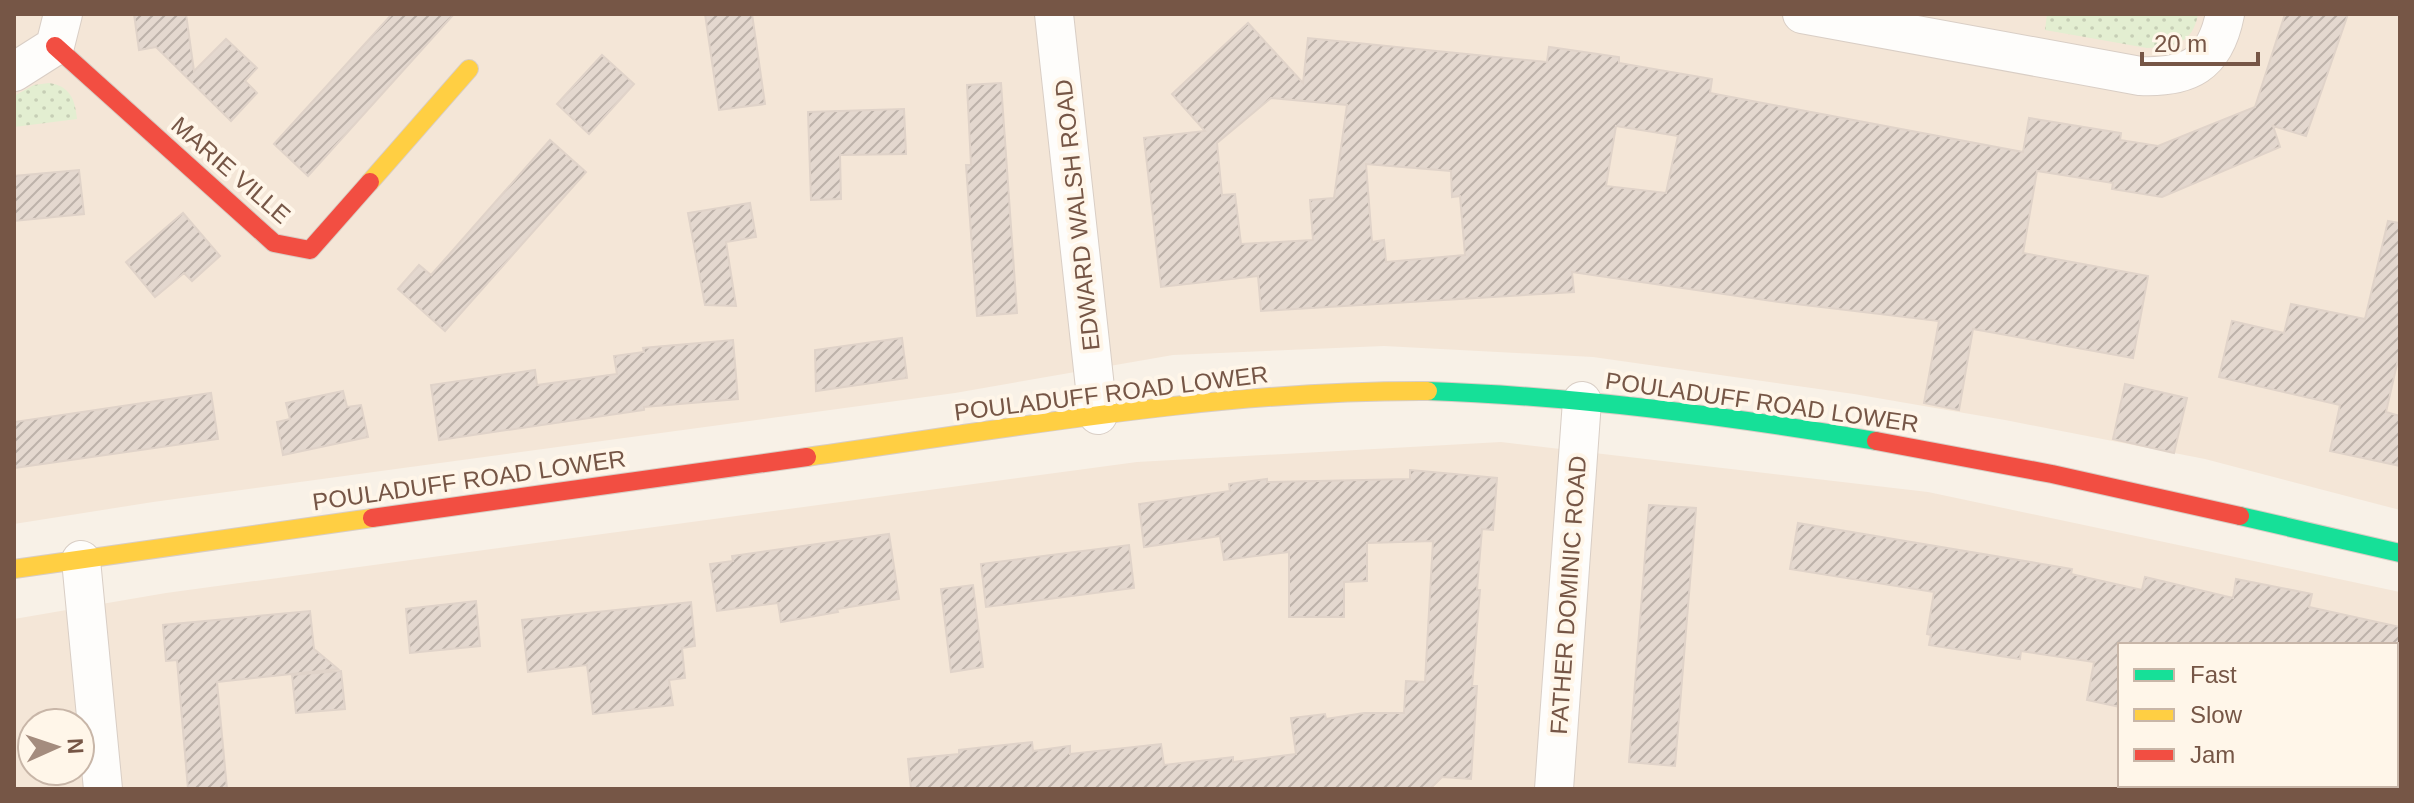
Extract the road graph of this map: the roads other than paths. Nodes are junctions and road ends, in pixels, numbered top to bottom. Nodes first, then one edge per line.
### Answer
1 (1054, 14) edge
2 (1802, 14) edge
3 (2225, 14) edge
4 (1851, 18) edge
5 (59, 30) edge
6 (469, 69) dead end
7 (14, 72) edge
8 (1582, 401) junction
9 (1098, 415) junction
10 (2400, 553) edge
11 (81, 560) junction
12 (14, 569) edge
13 (103, 789) edge
14 (1554, 789) edge

1 - 9 street, EDWARD WALSH ROAD
2 - 4 street
3 - 4 street
5 - 6 street, MARIE VILLE
5 - 7 street
8 - 9 street, POULADUFF ROAD LOWER
8 - 10 street, POULADUFF ROAD LOWER
8 - 14 street, FATHER DOMINIC ROAD
9 - 11 street, POULADUFF ROAD LOWER
11 - 12 street, POULADUFF ROAD LOWER
11 - 13 street

